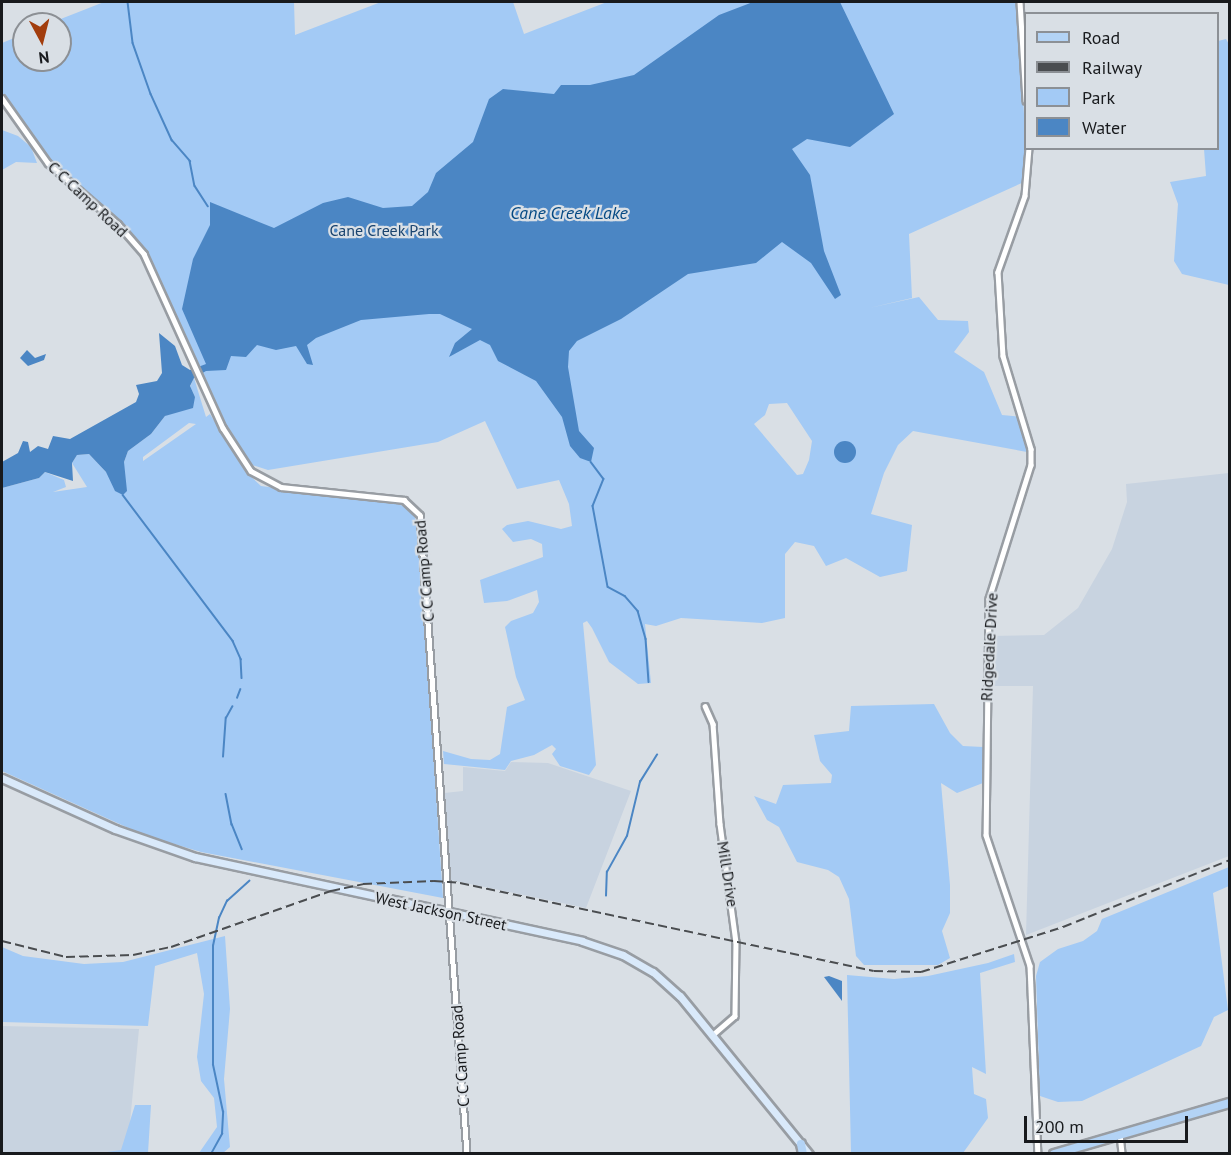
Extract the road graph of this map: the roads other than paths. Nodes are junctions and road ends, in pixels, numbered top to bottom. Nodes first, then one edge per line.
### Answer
1 (1020, 2) edge
2 (1024, 68) edge
3 (2, 98) edge
4 (1029, 150) edge
5 (705, 706) dead end
6 (2, 778) edge
7 (449, 913) junction
8 (713, 1035) junction
9 (1230, 1103) edge
10 (1120, 1134) junction
11 (801, 1144) junction
12 (467, 1154) edge
13 (803, 1154) edge
14 (809, 1154) edge
15 (1038, 1154) edge
16 (1054, 1154) edge
17 (1122, 1154) edge

1 - 2 street
3 - 7 street, C C Camp Road
4 - 15 street, Ridgedale Drive
5 - 8 street, Mill Drive
6 - 7 street, West Jackson Street
7 - 8 street, West Jackson Street
7 - 12 street, C C Camp Road
8 - 11 street, West Jackson Street
9 - 10 main road
10 - 16 main road
10 - 17 street
11 - 13 main road
11 - 14 street, West Jackson Street

